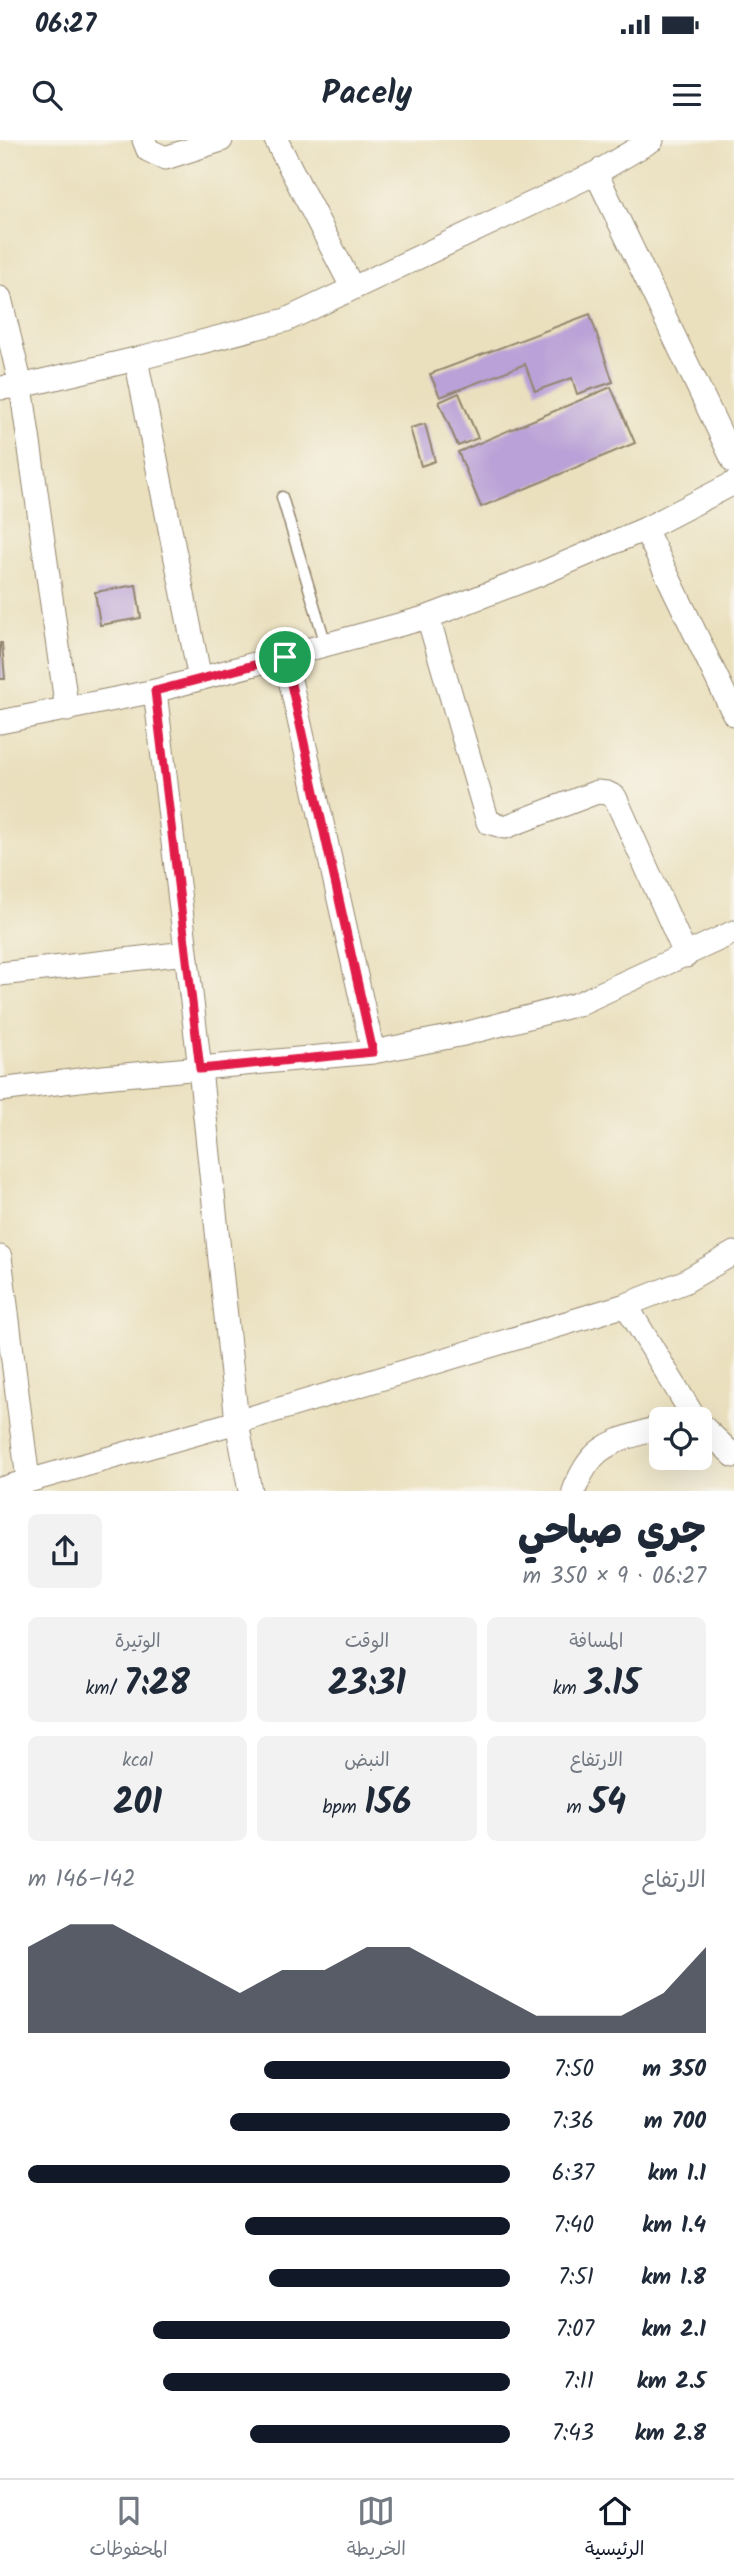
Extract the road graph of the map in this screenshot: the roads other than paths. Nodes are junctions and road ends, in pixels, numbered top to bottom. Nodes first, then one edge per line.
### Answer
1 (144, 140) edge
2 (221, 140) edge
3 (276, 140) edge
4 (652, 140) edge
5 (596, 173) junction
6 (352, 287) junction
7 (0, 298) edge
8 (136, 359) junction
9 (10, 387) edge
10 (734, 462) edge
11 (734, 483) edge
12 (282, 497) dead end
13 (645, 529) junction
14 (428, 617) junction
15 (326, 646) junction
16 (285, 657) junction
17 (200, 679) junction
18 (155, 691) junction
19 (67, 709) junction
20 (734, 714) edge
21 (0, 722) edge
22 (734, 932) edge
23 (186, 953) junction
24 (686, 956) junction
25 (0, 974) edge
26 (373, 1052) junction
27 (200, 1069) junction
28 (0, 1090) edge
29 (734, 1253) edge
30 (0, 1257) edge
31 (2, 1300) edge
32 (626, 1305) junction
33 (685, 1407) edge
34 (237, 1422) junction
35 (649, 1431) edge
36 (712, 1437) edge
37 (734, 1456) edge
38 (28, 1480) junction
39 (0, 1489) edge
40 (250, 1491) edge
41 (574, 1491) edge

1 - 2 street
3 - 6 street
4 - 5 street
5 - 6 street
5 - 10 street
6 - 8 street
7 - 9 street
8 - 9 street
8 - 17 street
9 - 19 street
11 - 13 street
12 - 15 lane
13 - 14 street
13 - 20 street
14 - 15 street
14 - 24 street
15 - 16 street
16 - 17 street
16 - 26 street
17 - 18 street
18 - 19 street
18 - 23 street
19 - 21 street
22 - 24 street
23 - 25 street
23 - 27 street
24 - 26 street
26 - 27 street
27 - 28 street
27 - 34 street
29 - 32 street
30 - 31 street
31 - 38 street
32 - 33 street
32 - 34 street
34 - 38 street
34 - 40 street
35 - 41 street
36 - 37 street
38 - 39 street

